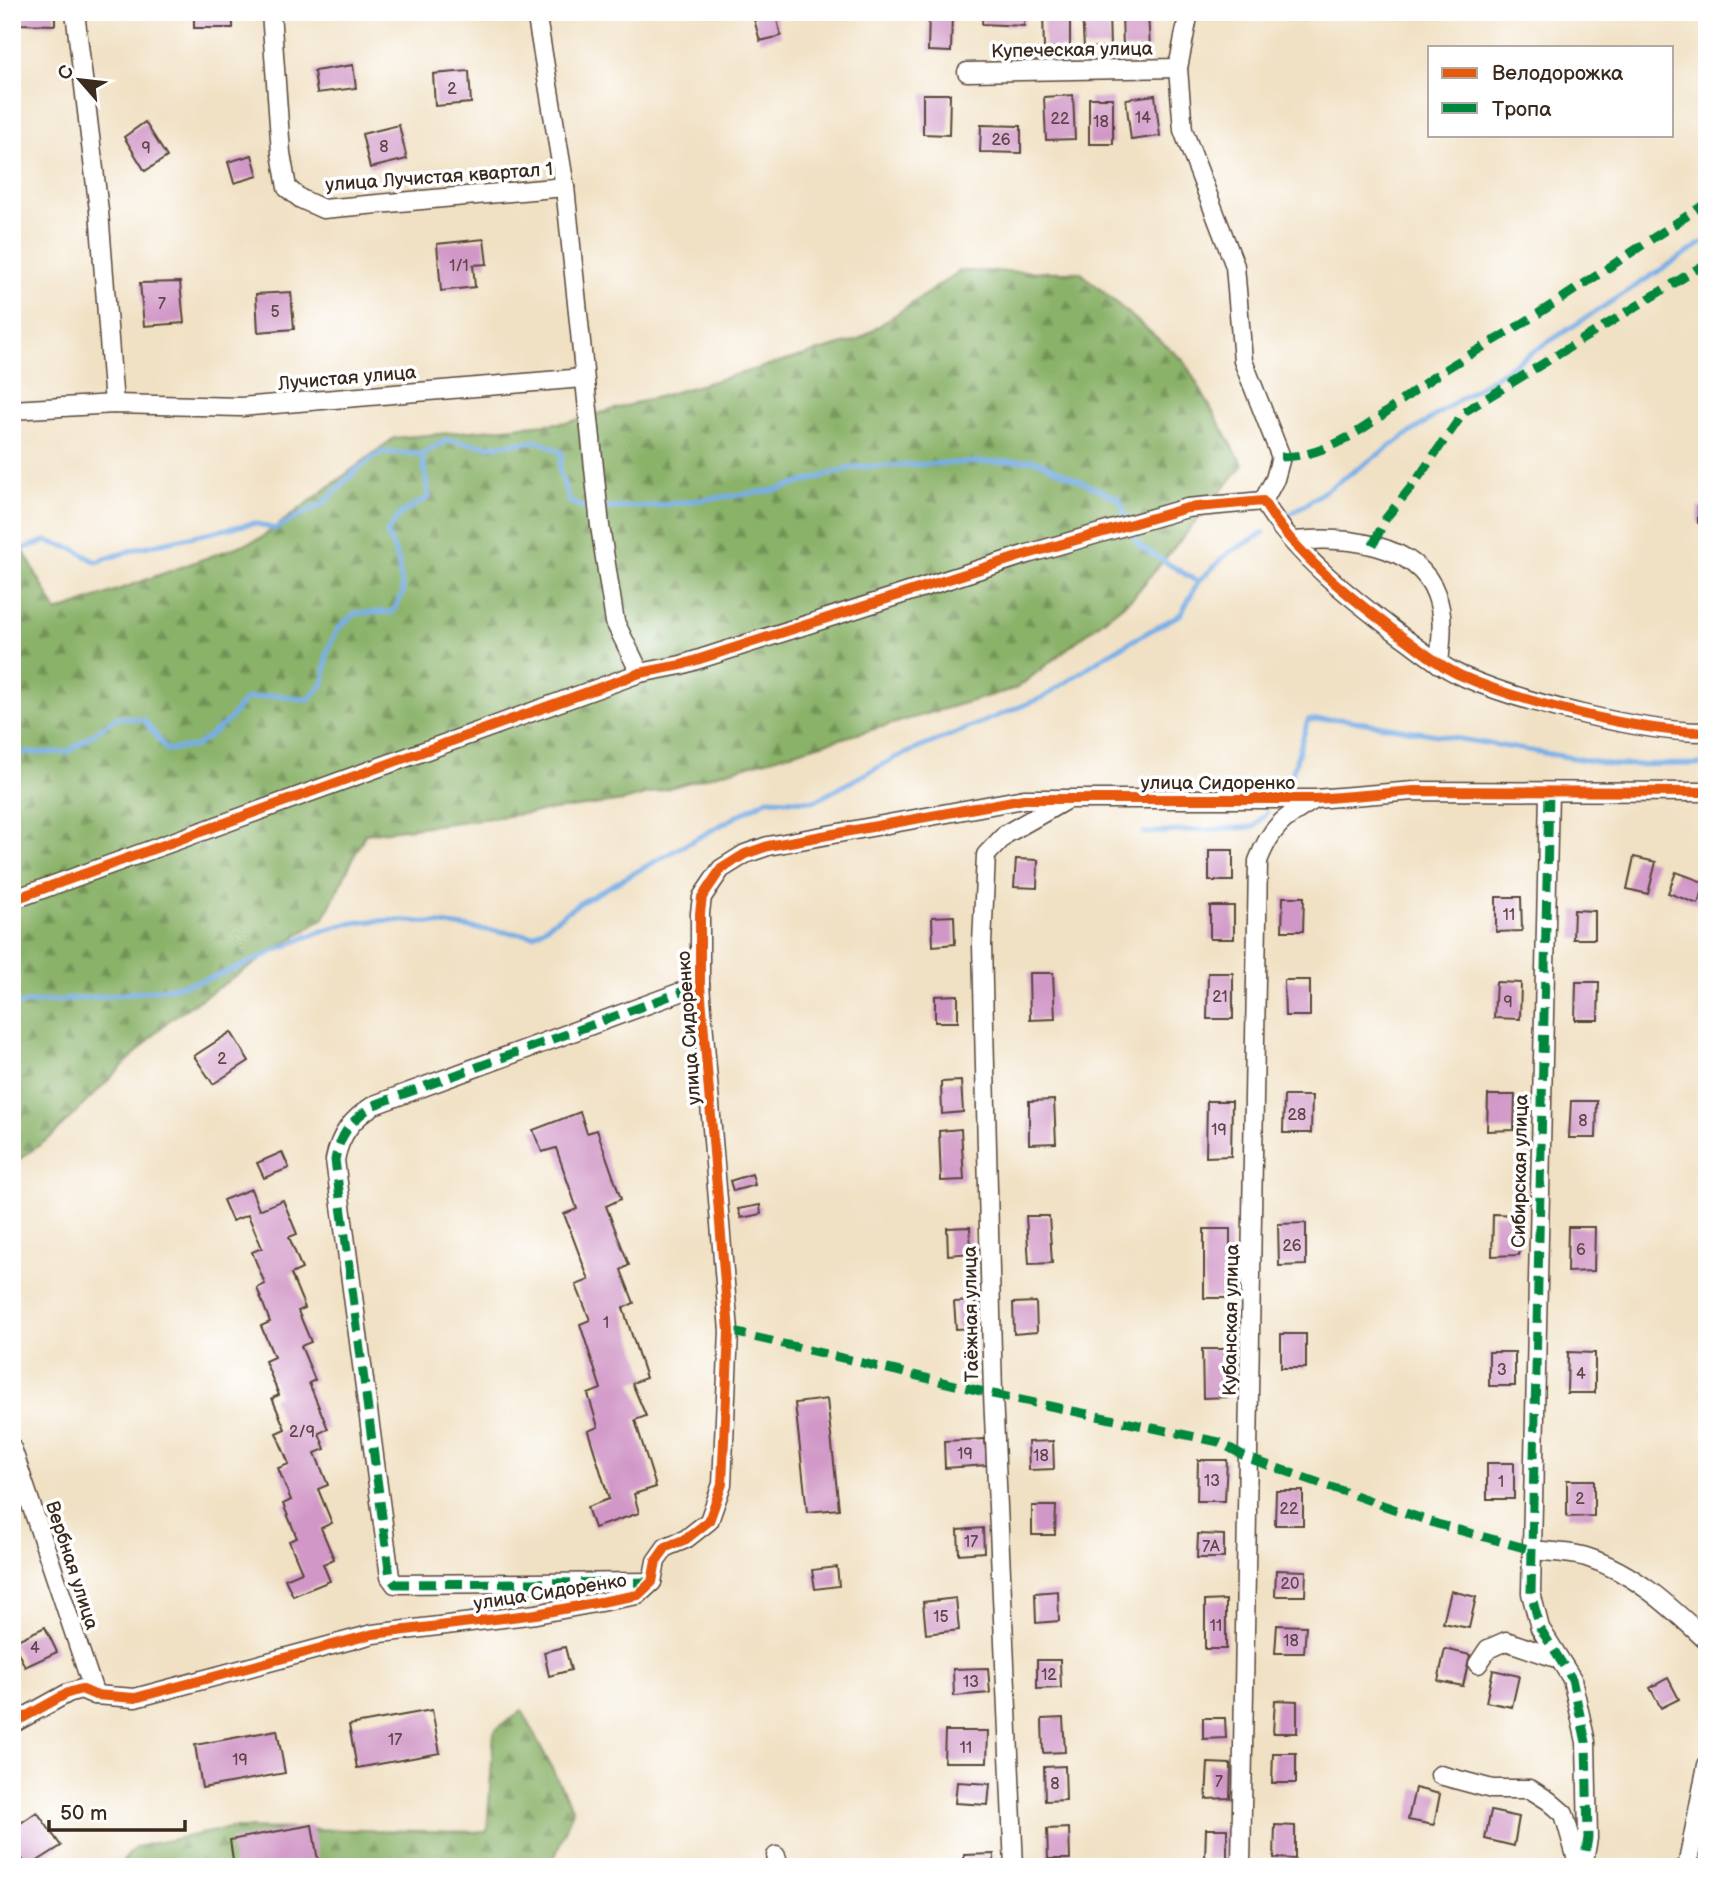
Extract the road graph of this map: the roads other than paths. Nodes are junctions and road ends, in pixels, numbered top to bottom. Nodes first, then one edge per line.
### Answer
1 (75, 12) edge
2 (271, 12) edge
3 (536, 12) edge
4 (1189, 12) edge
5 (1178, 68) junction
6 (967, 72) dead end
7 (565, 187) junction
8 (583, 377) junction
9 (114, 404) junction
10 (12, 410) edge
11 (1263, 501) junction
12 (1295, 541) junction
13 (1439, 664) junction
14 (640, 673) junction
15 (1707, 732) edge
16 (1549, 792) junction
17 (1707, 792) edge
18 (1315, 799) junction
19 (1064, 801) junction
20 (12, 900) edge
21 (701, 985) junction
22 (12, 1448) edge
23 (1532, 1550) junction
24 (652, 1582) junction
25 (1707, 1641) edge
26 (1559, 1659) junction
27 (1478, 1664) dead end
28 (95, 1695) junction
29 (12, 1724) edge
30 (1707, 1765) edge
31 (1440, 1775) dead end
32 (1014, 1867) edge
33 (1241, 1867) edge
34 (1581, 1867) edge
35 (1688, 1867) edge

1 - 9 street
2 - 7 street, улица Лучистая квартал 1
3 - 7 street
4 - 5 street
5 - 6 street, Купеческая улица
5 - 11 street
7 - 8 street
8 - 9 street, Лучистая улица
8 - 14 street
9 - 10 street, Лучистая улица
11 - 12 street
11 - 14 street
12 - 13 street
12 - 13 street
13 - 15 street
14 - 20 street
16 - 17 street, улица Сидоренко
16 - 18 street, улица Сидоренко
16 - 23 street, Сибирская улица
18 - 19 street, улица Сидоренко
18 - 33 street, Кубанская улица
19 - 21 street, улица Сидоренко
19 - 32 street, Таёжная улица
21 - 24 street, улица Сидоренко
21 - 24 street
22 - 28 street, Вербная улица
23 - 25 street
23 - 26 street, Сибирская улица
24 - 28 street, улица Сидоренко
26 - 27 street
26 - 34 street, Сибирская улица
28 - 29 street, улица Сидоренко
30 - 35 street
31 - 34 street

